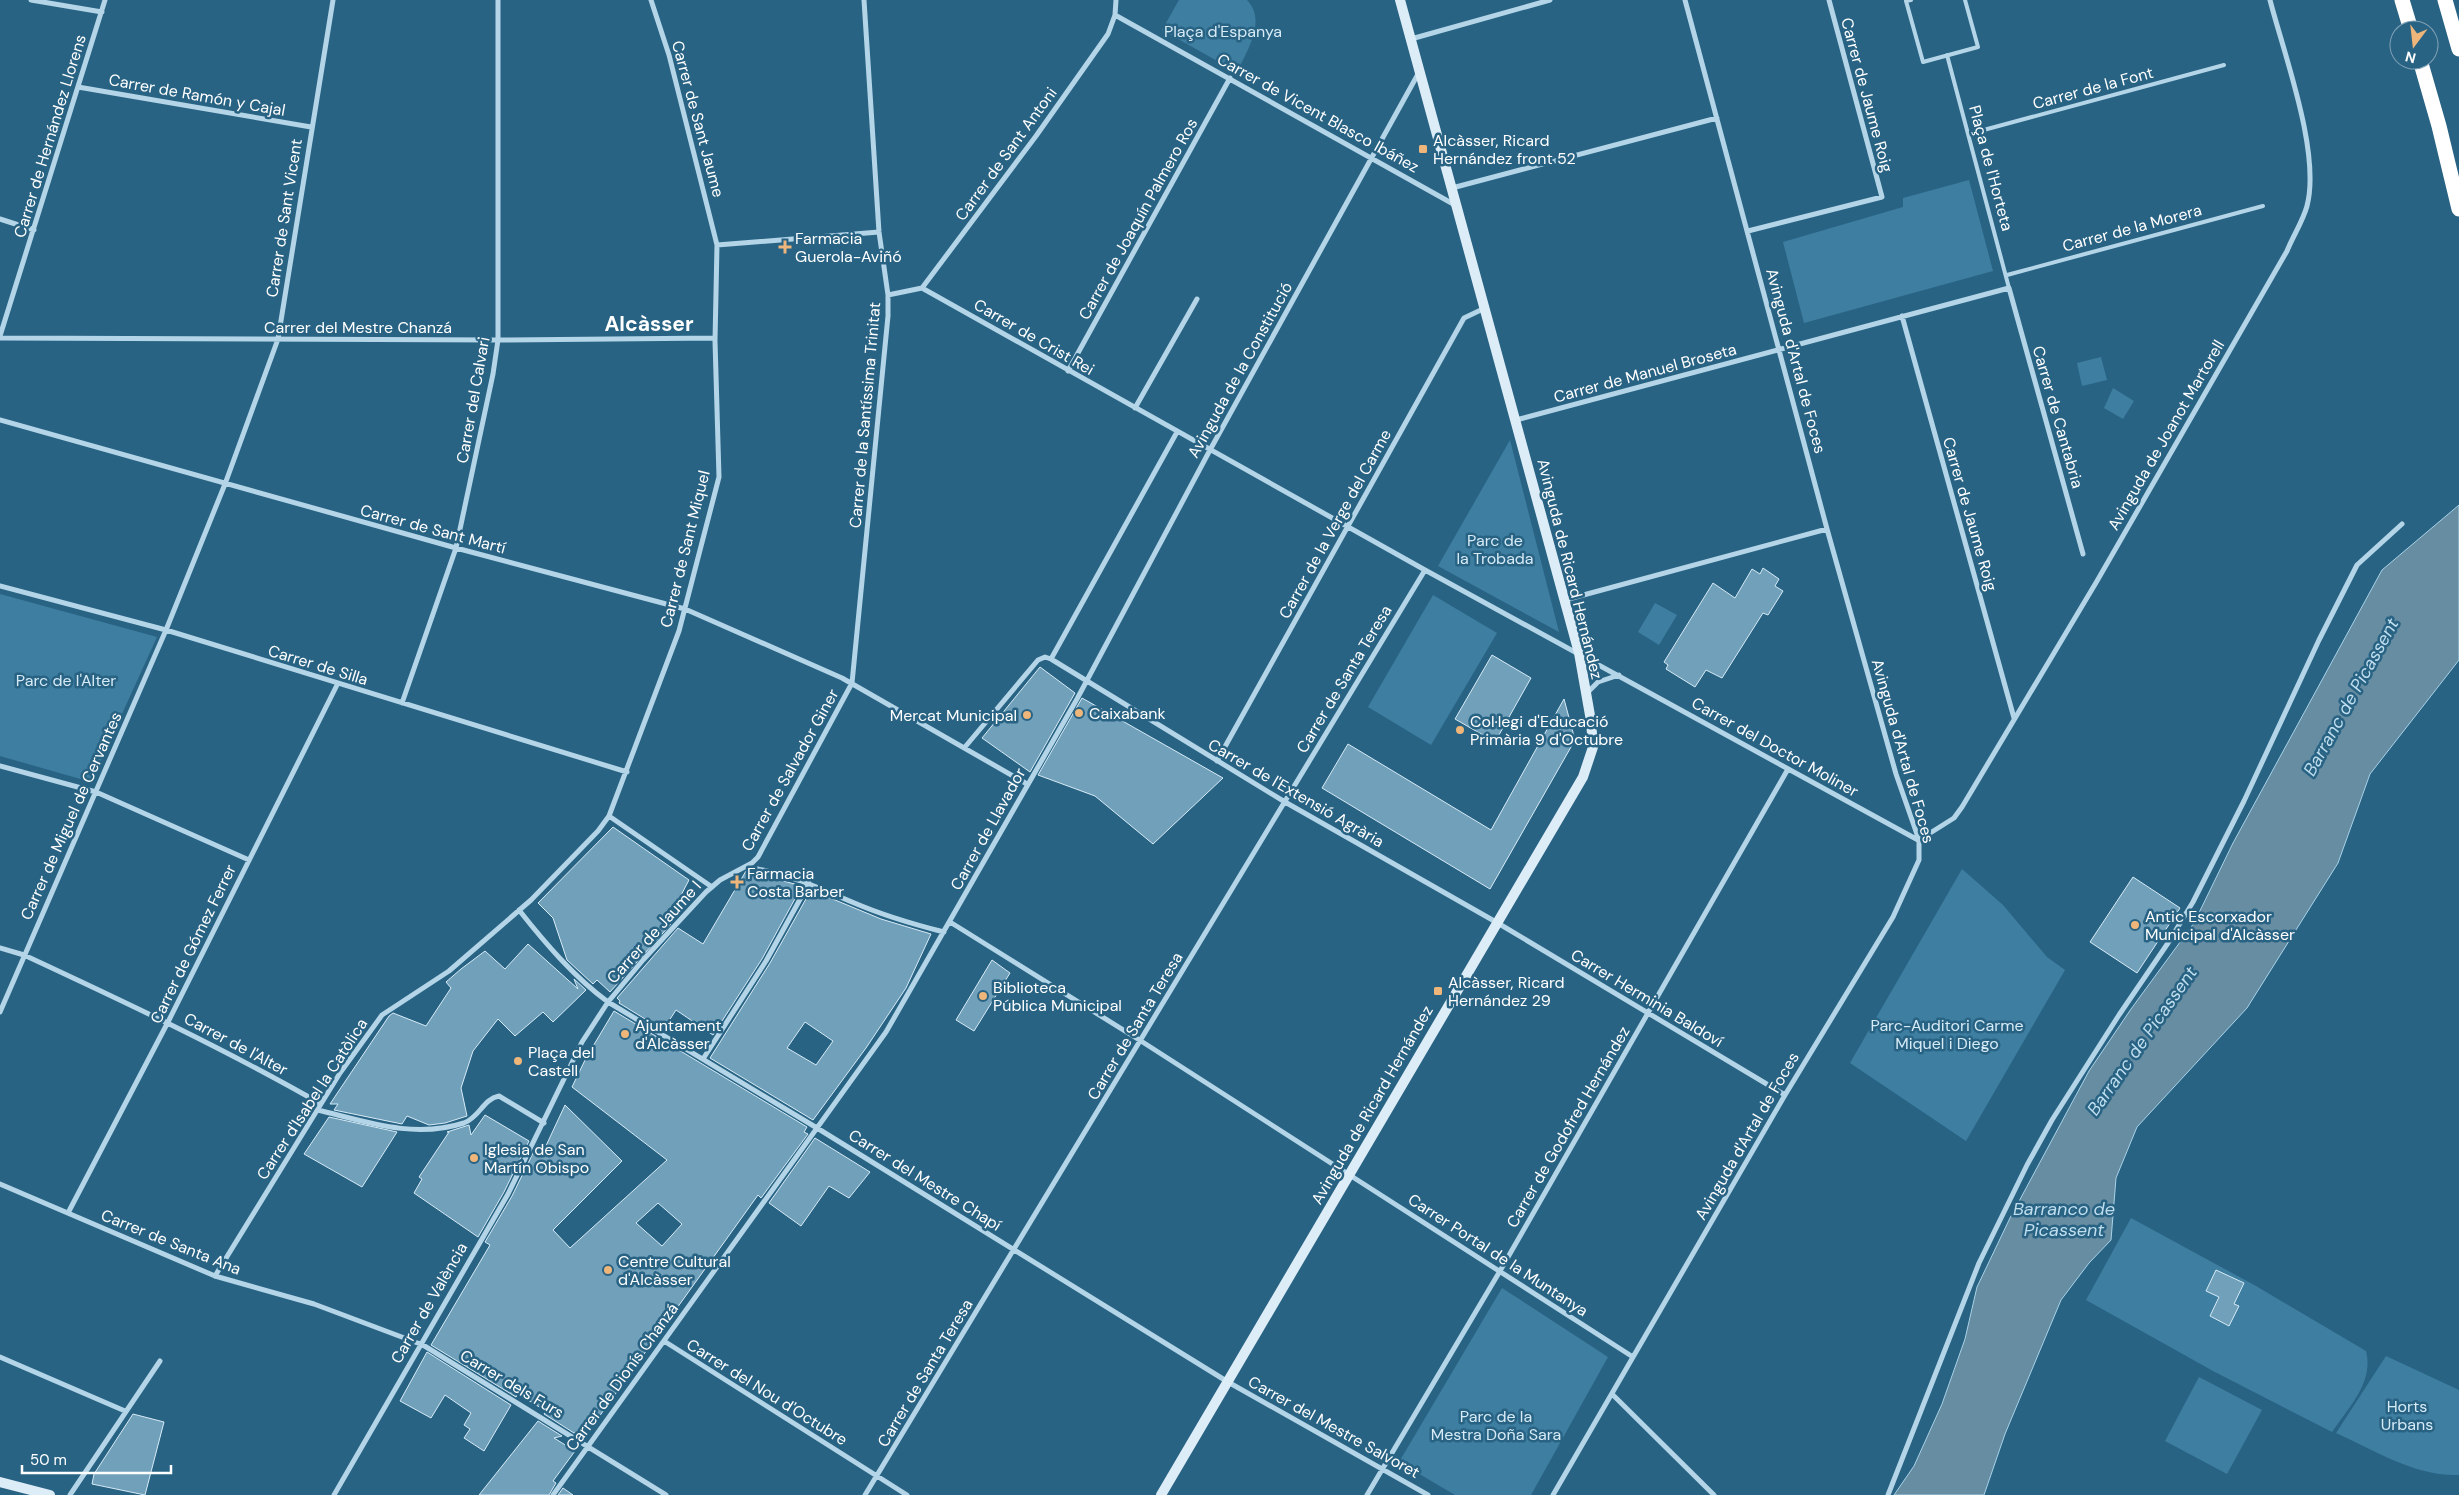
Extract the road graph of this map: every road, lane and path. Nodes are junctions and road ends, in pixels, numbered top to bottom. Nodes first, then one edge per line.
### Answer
1 (31, 0) edge
2 (105, 0) edge
3 (333, 0) edge
4 (498, 0) edge
5 (651, 0) edge
6 (864, 0) edge
7 (1116, 0) edge
8 (1400, 0) edge
9 (1550, 0) edge
10 (1685, 0) edge
11 (1829, 0) edge
12 (1911, 0) edge
13 (1965, 0) edge
14 (2270, 0) edge
15 (2402, 0) edge
16 (2444, 0) edge
17 (102, 12) junction
18 (1115, 15) junction
19 (2408, 20) edge
20 (1411, 39) junction
21 (2459, 49) edge
22 (1947, 55) junction
23 (2224, 66) dead end
24 (2423, 70) edge
25 (1419, 72) junction
26 (1230, 78) junction
27 (78, 87) junction
28 (1717, 118) junction
29 (310, 127) junction
30 (1969, 134) junction
31 (1373, 158) junction
32 (1451, 188) junction
33 (1456, 205) junction
34 (2263, 206) dead end
35 (2459, 209) edge
36 (0, 219) edge
37 (34, 230) junction
38 (1748, 231) junction
39 (879, 232) junction
40 (717, 244) junction
41 (2007, 275) junction
42 (922, 288) junction
43 (2009, 288) junction
44 (888, 295) junction
45 (1197, 299) dead end
46 (1483, 309) junction
47 (1902, 316) junction
48 (0, 337) edge
49 (715, 338) junction
50 (278, 339) junction
51 (498, 340) junction
52 (1780, 349) junction
53 (1068, 371) junction
54 (1135, 408) junction
55 (0, 420) edge
56 (1516, 420) junction
57 (1177, 432) junction
58 (1210, 450) junction
59 (225, 484) junction
60 (2402, 524) dead end
61 (1348, 526) junction
62 (1827, 529) junction
63 (456, 548) junction
64 (2083, 554) dead end
65 (1425, 570) junction
66 (0, 586) edge
67 (1564, 600) junction
68 (685, 609) junction
69 (166, 630) junction
70 (1579, 653) junction
71 (1051, 659) junction
72 (1620, 675) junction
73 (1086, 682) junction
74 (852, 683) junction
75 (338, 685) junction
76 (1586, 694) junction
77 (402, 703) junction
78 (2014, 718) junction
79 (965, 747) junction
80 (1217, 761) junction
81 (0, 766) edge
82 (1788, 769) junction
83 (627, 772) junction
84 (1027, 784) junction
85 (96, 792) junction
86 (1285, 802) junction
87 (609, 816) junction
88 (1918, 840) junction
89 (249, 860) junction
90 (746, 867) junction
91 (809, 883) junction
92 (712, 887) junction
93 (519, 910) junction
94 (950, 922) junction
95 (1496, 922) junction
96 (944, 932) junction
97 (0, 948) edge
98 (24, 955) junction
99 (608, 1002) junction
100 (0, 1012) edge
101 (1648, 1012) junction
102 (168, 1022) junction
103 (1141, 1041) junction
104 (703, 1059) junction
105 (1785, 1095) junction
106 (322, 1104) junction
107 (318, 1110) junction
108 (544, 1123) junction
109 (817, 1128) junction
110 (1349, 1175) junction
111 (0, 1184) edge
112 (68, 1213) junction
113 (1013, 1251) junction
114 (1500, 1271) junction
115 (215, 1276) junction
116 (664, 1341) junction
117 (420, 1344) junction
118 (0, 1357) edge
119 (1633, 1357) junction
120 (160, 1361) dead end
121 (1228, 1382) junction
122 (1612, 1394) junction
123 (125, 1411) junction
124 (588, 1445) junction
125 (1383, 1468) junction
126 (877, 1476) junction
127 (0, 1482) edge
128 (50, 1495) edge
129 (70, 1495) edge
130 (334, 1495) edge
131 (553, 1495) edge
132 (666, 1495) edge
133 (865, 1495) edge
134 (907, 1495) edge
135 (1161, 1495) edge
136 (1366, 1495) edge
137 (1428, 1495) edge
138 (1553, 1495) edge
139 (1714, 1495) edge
140 (1888, 1495) edge

1 - 17 street
2 - 17 street, Carrer de Hernández Llorens
3 - 29 street, Carrer de Sant Vicent
4 - 51 street, Carrer del Calvari
5 - 40 street, Carrer de Sant Jaume
6 - 39 street, Carrer de la Santíssima Trinitat
7 - 18 street, Carrer de Sant Antoni
8 - 20 street, Avinguda de Ricard Hernández
9 - 20 street
10 - 28 street, Avinguda d'Artal de Foces
11 - 38 street, Carrer de Jaume Roig
12 - 22 lane
13 - 22 lane
14 - 78 street, Avinguda de Joanot Martorell
15 - 19 highway
16 - 21 highway
17 - 27 street, Carrer de Hernández Llorens
18 - 26 street, Carrer de Vicent Blasco Ibáñez
18 - 42 street, Carrer de Sant Antoni
20 - 25 street, Avinguda de Ricard Hernández
22 - 30 lane, Plaça de l'Horteta
23 - 30 lane, Carrer de la Font
24 - 35 highway
25 - 31 street, Avinguda de la Constitució
25 - 32 street, Avinguda de Ricard Hernández
26 - 31 street, Carrer de Vicent Blasco Ibáñez
26 - 53 street, Carrer de Joaquín Palmero Ros
27 - 29 street, Carrer de Ramón y Cajal
27 - 37 street, Carrer de Hernández Llorens
28 - 32 street
28 - 38 street, Avinguda d'Artal de Foces
29 - 50 street, Carrer de Sant Vicent
30 - 41 lane, Plaça de l'Horteta
31 - 33 street, Carrer de Vicent Blasco Ibáñez
31 - 58 street, Avinguda de la Constitució
32 - 33 street, Avinguda de Ricard Hernández
33 - 46 street, Avinguda de Ricard Hernández
34 - 41 lane, Carrer de la Morera
36 - 37 street
37 - 48 street, Carrer de Hernández Llorens
38 - 52 street, Avinguda d'Artal de Foces
39 - 40 street
39 - 44 street, Carrer de la Santíssima Trinitat
40 - 49 street, Carrer de Sant Miquel
41 - 43 lane, Plaça de l'Horteta
42 - 44 street
42 - 53 street, Carrer de Crist Rei
43 - 47 street
43 - 64 street, Carrer de Cantabria
44 - 74 street, Carrer de la Santíssima Trinitat
45 - 54 street
46 - 56 street, Avinguda de Ricard Hernández
46 - 61 street, Carrer de la Verge del Carme
47 - 52 street
47 - 78 street, Carrer de Jaume Roig
48 - 50 street, Carrer del Mestre Chanzá
49 - 51 street, Carrer del Mestre Chanzá
49 - 68 street, Carrer de Sant Miquel
50 - 51 street, Carrer del Mestre Chanzá
50 - 59 street, Carrer de Sant Vicent
51 - 63 street, Carrer del Calvari
52 - 56 street, Carrer de Manuel Broseta
52 - 62 street, Avinguda d'Artal de Foces
53 - 54 street, Carrer de Crist Rei
54 - 57 street, Carrer de Crist Rei
55 - 59 street, Carrer de Sant Martí
56 - 67 street, Avinguda de Ricard Hernández
57 - 58 street, Carrer de Crist Rei
57 - 71 street, Avinguda de la Constitució
58 - 61 street, Carrer de Crist Rei
58 - 73 street, Avinguda de la Constitució
59 - 63 street, Carrer de Sant Martí
59 - 69 street, Carrer de Sant Vicent
60 - 140 street
61 - 65 street, Carrer de Crist Rei
61 - 80 street, Carrer de la Verge del Carme
62 - 67 street
62 - 88 street, Avinguda d'Artal de Foces
63 - 68 street, Carrer de Sant Martí
63 - 77 street, Carrer del Calvari
65 - 70 street, Carrer de Crist Rei
65 - 86 street, Carrer de Santa Teresa
66 - 69 street, Carrer de Silla
67 - 70 street, Avinguda de Ricard Hernández
68 - 74 street, Carrer de Sant Martí
68 - 83 street, Carrer de Sant Miquel
69 - 75 street, Carrer de Silla
69 - 85 street, Carrer de Miguel de Cervantes
70 - 72 street, Carrer del Doctor Moliner
70 - 76 street, Avinguda de Ricard Hernández
71 - 73 street
71 - 79 street
72 - 76 street
72 - 82 street, Carrer del Doctor Moliner
73 - 80 street, Carrer de l'Extensió Agrària
73 - 84 street, Carrer de Llavador
74 - 79 street, Carrer de Sant Martí
74 - 90 street, Carrer de Salvador Giner
75 - 77 street, Carrer de Silla
75 - 89 street, Carrer de Gómez Ferrer
76 - 95 street, Avinguda de Ricard Hernández
77 - 83 street, Carrer de Silla
78 - 88 street, Avinguda de Joanot Martorell
79 - 84 street, Carrer de Sant Martí
80 - 86 street, Carrer de l'Extensió Agrària
81 - 85 street
82 - 88 street, Carrer del Doctor Moliner
82 - 101 street, Carrer de Godofred Hernández
83 - 87 street, Carrer de Sant Miquel
84 - 94 street, Carrer de Llavador
85 - 89 street
85 - 98 street, Carrer de Miguel de Cervantes
86 - 95 street, Carrer de l'Extensió Agrària
86 - 103 street, Carrer de Santa Teresa
87 - 92 street
87 - 93 street, Carrer d'Isabel la Catòlica
88 - 105 street, Avinguda d'Artal de Foces
89 - 102 street, Carrer de Gómez Ferrer
90 - 91 street
90 - 92 street, Carrer de Jaume I
91 - 96 street
91 - 104 street
92 - 99 street, Carrer de Jaume I
93 - 99 street, Carrer del Mestre Chapí
93 - 106 street, Carrer d'Isabel la Catòlica
94 - 96 street, Carrer de Llavador
94 - 103 street, Carrer Portal de la Muntanya
95 - 101 street, Carrer Herminia Baldoví
95 - 110 street, Avinguda de Ricard Hernández
96 - 109 street, Carrer de Llavador
97 - 98 street, Carrer de l'Alter
98 - 100 street, Carrer de Miguel de Cervantes
98 - 102 street, Carrer de l'Alter
99 - 104 street, Carrer del Mestre Chapí
99 - 108 street
101 - 105 street, Carrer Herminia Baldoví
101 - 114 street, Carrer de Godofred Hernández
102 - 106 street, Carrer de l'Alter
102 - 112 street, Carrer de Gómez Ferrer
103 - 110 street, Carrer Portal de la Muntanya
103 - 113 street, Carrer de Santa Teresa
104 - 109 street, Carrer del Mestre Chapí
105 - 119 street, Avinguda d'Artal de Foces
106 - 107 street, Carrer d'Isabel la Catòlica
107 - 108 street
107 - 115 street, Carrer d'Isabel la Catòlica
108 - 117 street, Carrer de València
109 - 113 street, Carrer del Mestre Chapí
109 - 116 street, Carrer de Dionís Chanzá
110 - 114 street, Carrer Portal de la Muntanya
110 - 121 street, Avinguda de Ricard Hernández
111 - 112 street, Carrer de Santa Ana
112 - 115 street, Carrer de Santa Ana
113 - 121 street, Carrer del Mestre Chapí
113 - 126 street, Carrer de Santa Teresa
114 - 119 street, Carrer Portal de la Muntanya
114 - 125 street, Carrer de Godofred Hernández
115 - 117 street, Carrer de Santa Ana
116 - 124 street, Carrer de Dionís Chanzá
116 - 126 street, Carrer del Nou d'Octubre
117 - 124 street, Carrer dels Furs
117 - 130 street, Carrer de València
118 - 123 street
119 - 122 street, Avinguda d'Artal de Foces
120 - 123 street
121 - 125 street, Carrer del Mestre Salvoret
121 - 135 street, Avinguda de Ricard Hernández
122 - 138 street, Avinguda d'Artal de Foces
122 - 139 street
123 - 129 street
124 - 131 street, Carrer de Dionís Chanzá
124 - 132 street, Carrer dels Furs
125 - 136 street, Carrer de Godofred Hernández
125 - 137 street, Carrer del Mestre Salvoret
126 - 133 street, Carrer de Santa Teresa
126 - 134 street, Carrer del Nou d'Octubre
127 - 128 street

